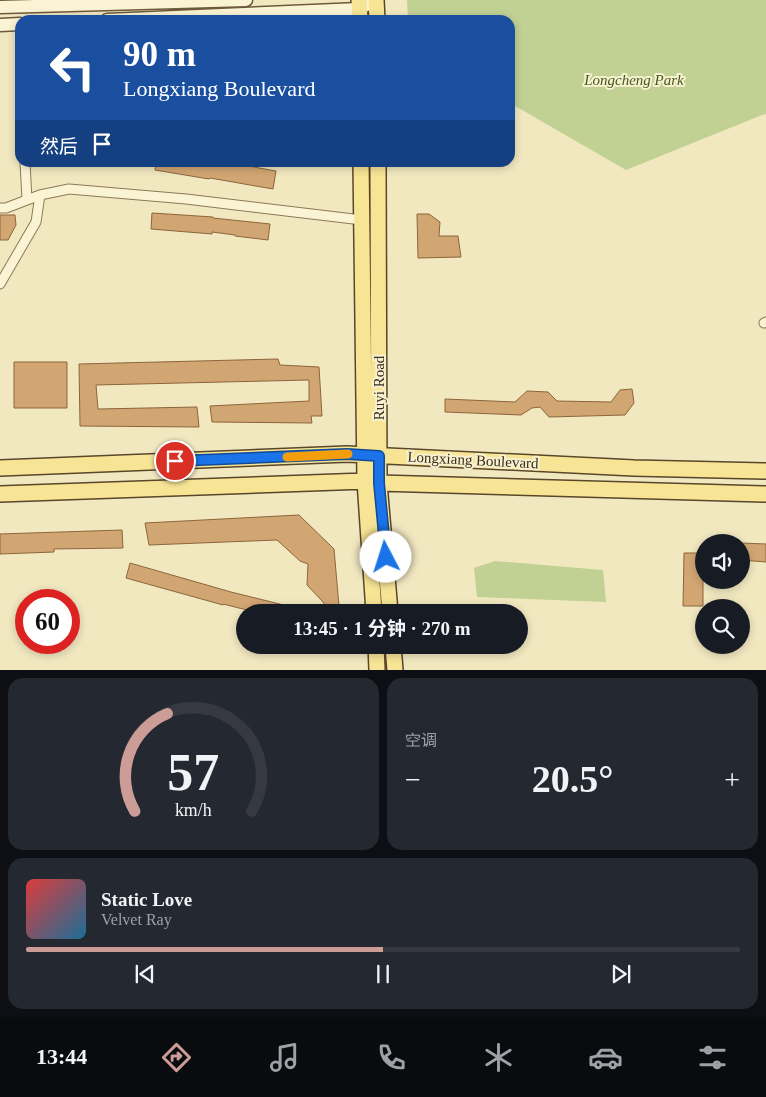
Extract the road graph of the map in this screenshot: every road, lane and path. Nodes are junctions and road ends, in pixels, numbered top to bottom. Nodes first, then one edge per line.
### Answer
1 (246, 0) edge
2 (376, 0) edge
3 (0, 8) edge
4 (359, 10) edge
5 (313, 11) junction
6 (221, 15) edge
7 (322, 15) edge
8 (377, 15) edge
9 (15, 24) edge
10 (0, 25) edge
11 (25, 167) edge
12 (361, 167) edge
13 (378, 167) edge
14 (40, 195) junction
15 (27, 200) junction
16 (0, 208) edge
17 (362, 220) junction
18 (0, 284) edge
19 (372, 455) junction
20 (0, 468) edge
21 (766, 471) edge
22 (372, 482) junction
23 (0, 494) edge
24 (766, 494) edge
25 (374, 604) edge
26 (389, 604) edge
27 (376, 654) edge
28 (394, 654) edge
29 (377, 670) edge
30 (395, 670) edge

1 - 3 street
2 - 4 street
2 - 8 main road
4 - 5 street
5 - 6 street
5 - 7 street
9 - 10 street
11 - 15 street
12 - 17 main road, Ruyi Road
13 - 19 main road, Ruyi Road
14 - 15 street
14 - 17 street
14 - 18 street
15 - 16 street
17 - 19 main road, Ruyi Road
19 - 20 main road, Longxiang Boulevard
19 - 21 main road, Longxiang Boulevard
19 - 22 main road, Ruyi Road
22 - 23 main road, Longxiang Boulevard
22 - 24 main road, Longxiang Boulevard
22 - 25 main road, Ruyi Road
22 - 26 main road, Ruyi Road
27 - 29 main road
28 - 30 main road

